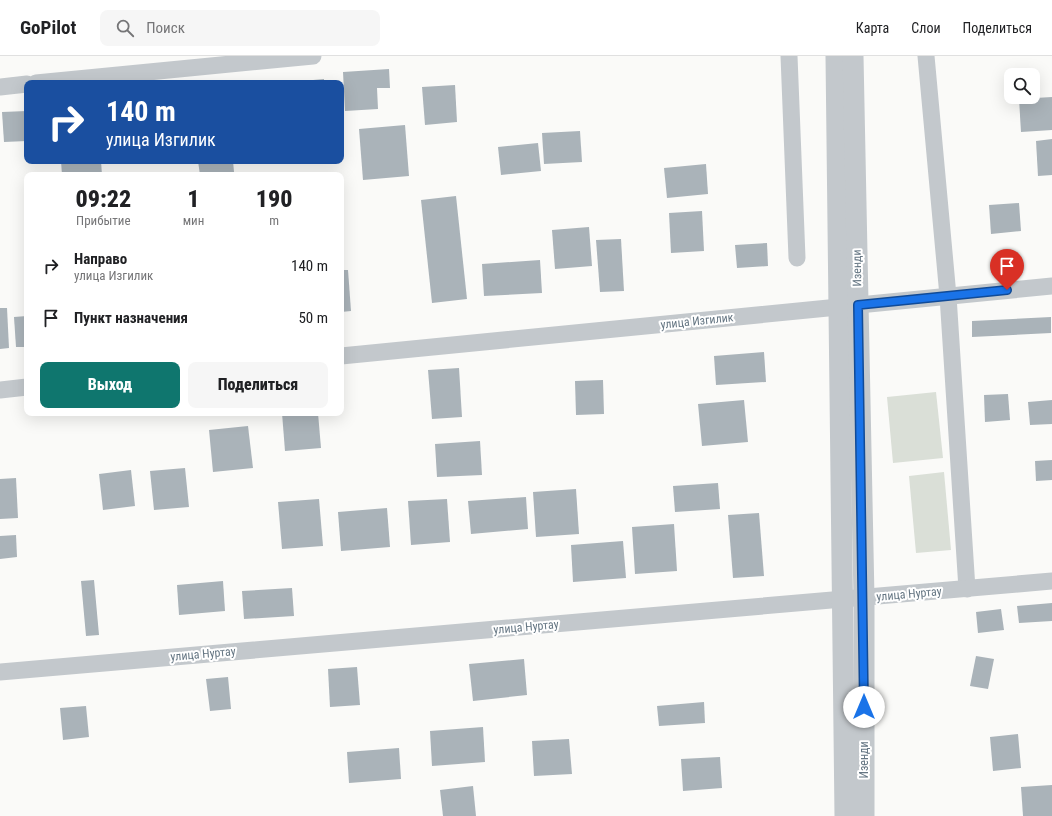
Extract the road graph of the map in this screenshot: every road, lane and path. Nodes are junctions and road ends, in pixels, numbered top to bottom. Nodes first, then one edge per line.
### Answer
1 (313, 56) edge
2 (789, 56) edge
3 (836, 56) edge
4 (853, 56) edge
5 (926, 56) edge
6 (67, 80) edge
7 (24, 84) edge
8 (0, 86) edge
9 (797, 258) dead end
10 (1052, 286) edge
11 (948, 296) junction
12 (849, 306) junction
13 (344, 356) edge
14 (24, 387) edge
15 (0, 390) edge
16 (1052, 581) edge
17 (967, 589) junction
18 (864, 598) junction
19 (843, 600) junction
20 (0, 672) edge
21 (845, 816) edge
22 (864, 816) edge

1 - 6 street
2 - 9 street
3 - 12 street, Изенди
4 - 12 street, Изенди
5 - 11 street
7 - 8 street
10 - 11 street, улица Изгилик
11 - 12 street, улица Изгилик
11 - 17 street
12 - 13 street, улица Изгилик
12 - 18 street, Изенди
12 - 19 street, Изенди
14 - 15 street
16 - 17 street, улица Нуртау
17 - 18 street, улица Нуртау
18 - 19 street, улица Нуртау
18 - 22 street, Изенди
19 - 20 street, улица Нуртау
19 - 21 street, Изенди

